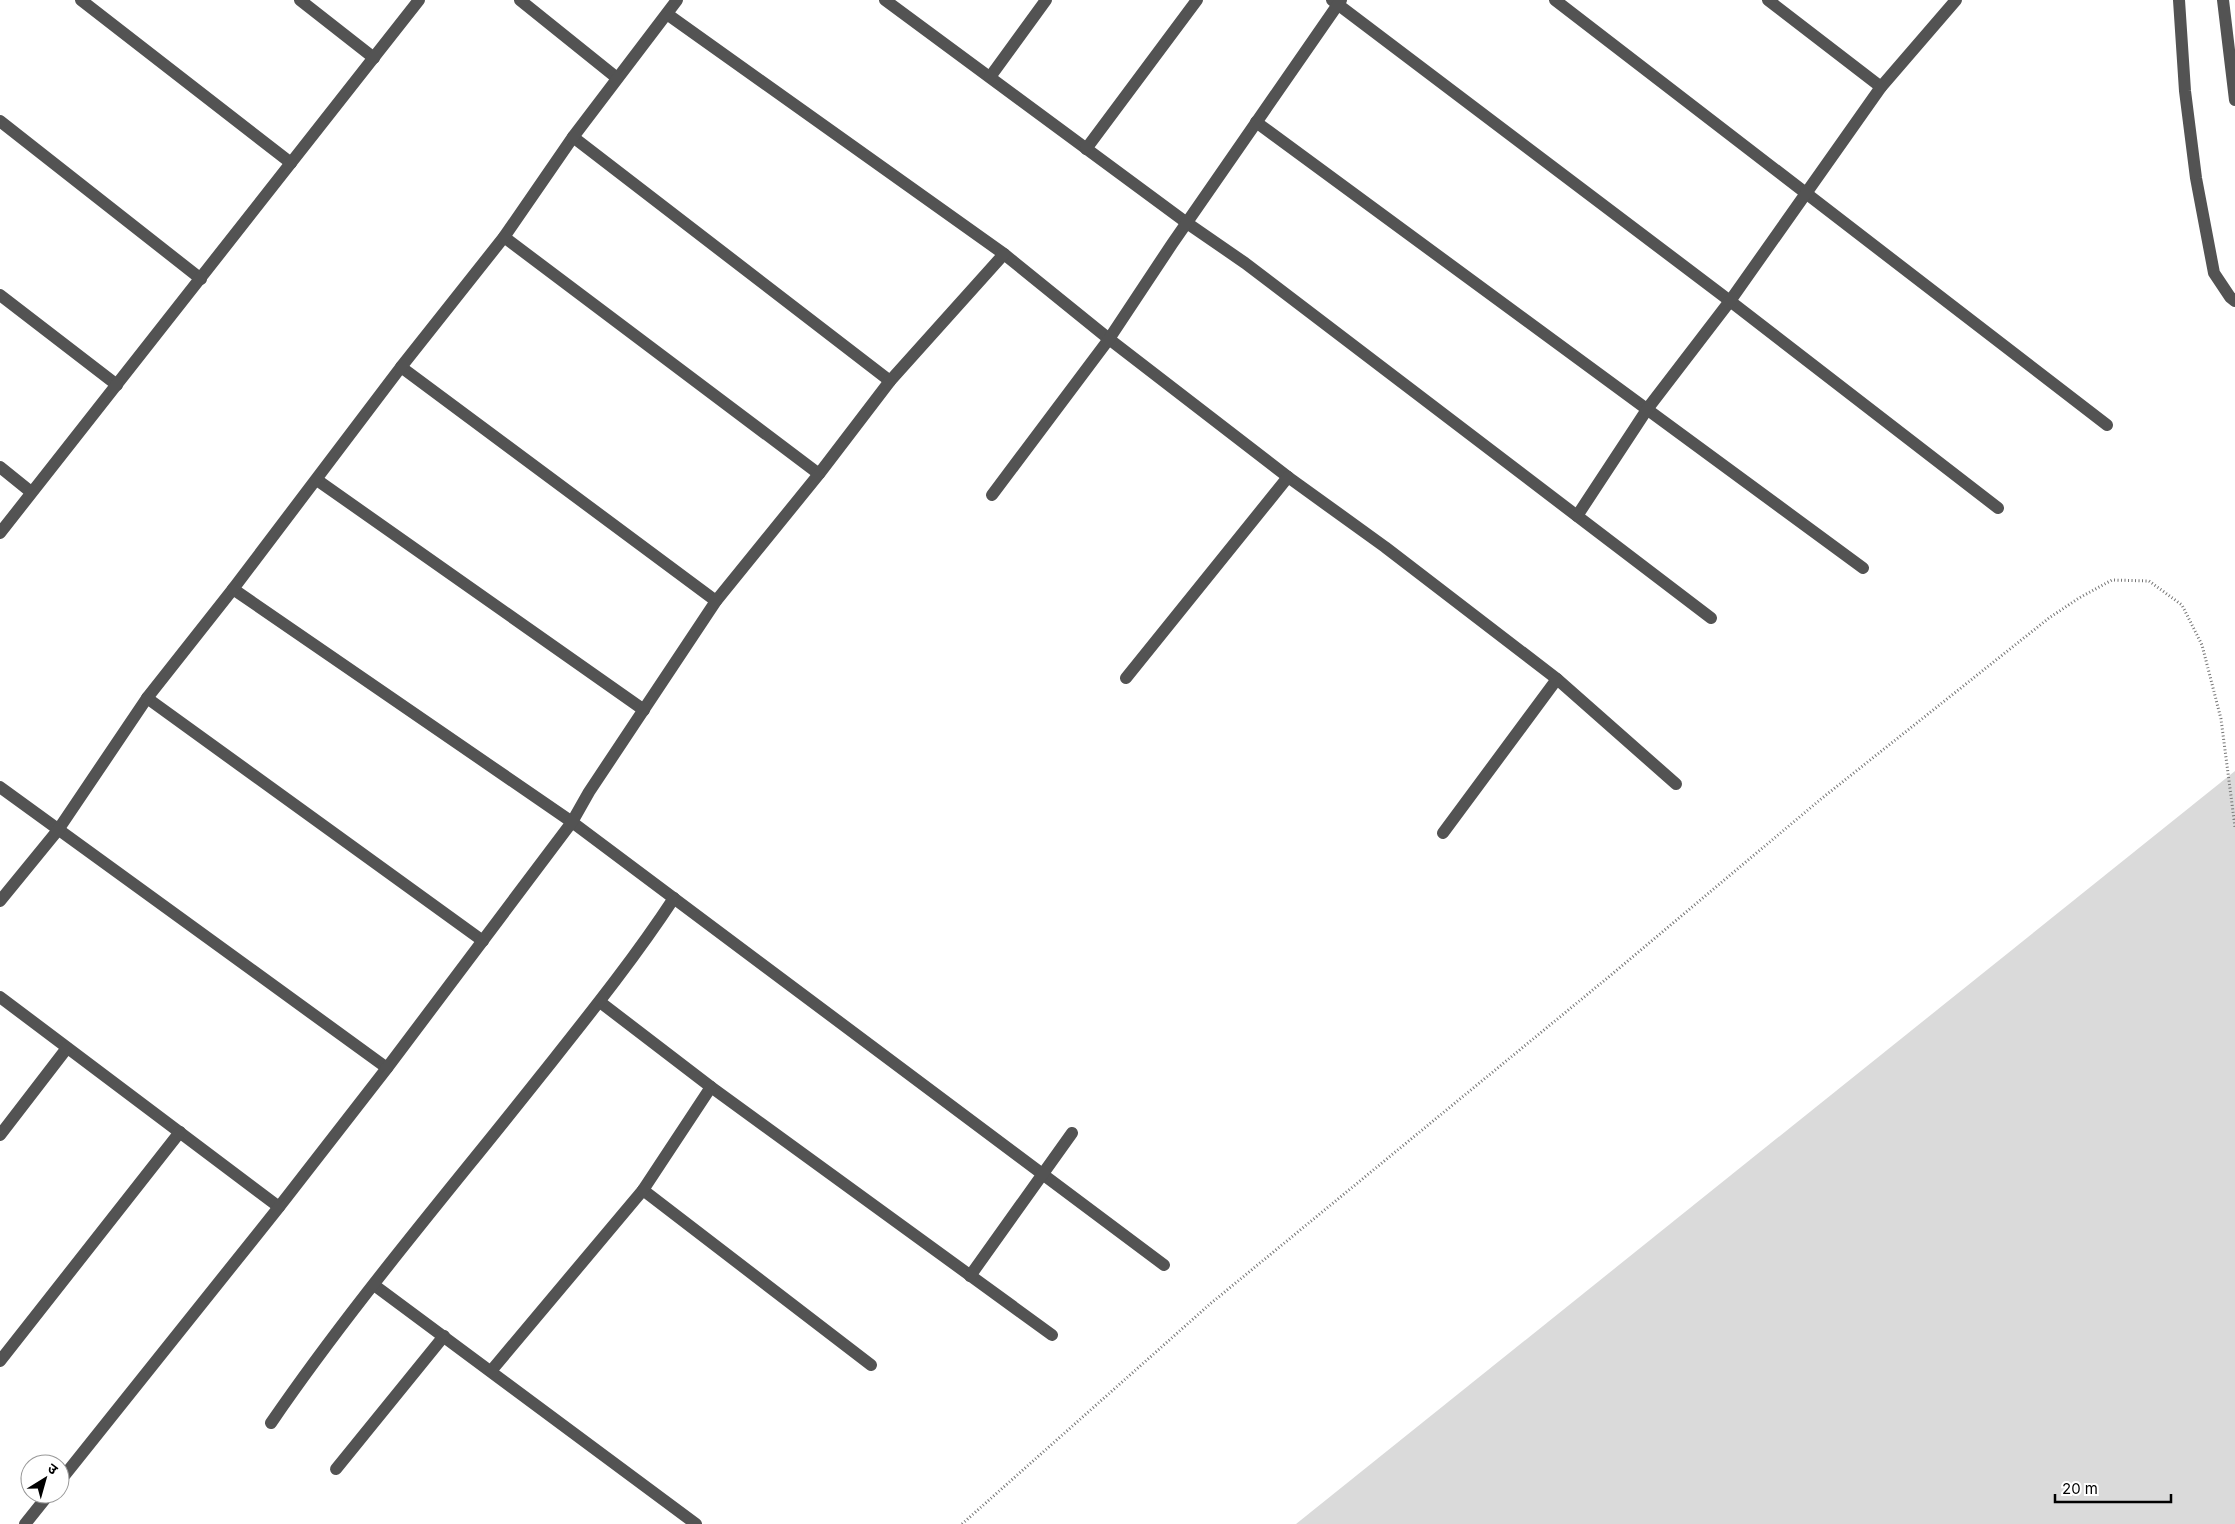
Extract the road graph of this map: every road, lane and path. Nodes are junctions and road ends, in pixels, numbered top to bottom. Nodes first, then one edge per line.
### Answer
1 (80, 0) edge
2 (300, 0) edge
3 (419, 0) edge
4 (520, 0) edge
5 (677, 0) edge
6 (885, 0) edge
7 (1046, 0) edge
8 (1197, 0) edge
9 (1554, 0) edge
10 (1768, 0) edge
11 (1956, 0) edge
12 (2179, 0) edge
13 (2223, 0) edge
14 (1337, 1) edge
15 (667, 14) junction
16 (374, 58) junction
17 (990, 77) junction
18 (617, 78) junction
19 (1881, 87) junction
20 (2235, 100) edge
21 (0, 121) edge
22 (1256, 122) junction
23 (572, 137) junction
24 (1086, 149) junction
25 (291, 164) junction
26 (1806, 194) junction
27 (1186, 223) junction
28 (504, 237) junction
29 (1004, 254) junction
30 (200, 279) junction
31 (0, 295) edge
32 (1730, 301) junction
33 (2235, 301) edge
34 (1109, 339) junction
35 (401, 367) junction
36 (890, 381) junction
37 (117, 385) junction
38 (1648, 408) junction
39 (2107, 425) dead end
40 (0, 467) edge
41 (819, 474) junction
42 (1288, 477) junction
43 (317, 480) junction
44 (31, 492) junction
45 (992, 495) dead end
46 (1998, 508) dead end
47 (1577, 516) junction
48 (0, 533) edge
49 (1863, 568) dead end
50 (233, 589) junction
51 (716, 601) junction
52 (1712, 618) dead end
53 (1126, 678) dead end
54 (1557, 679) junction
55 (147, 698) junction
56 (644, 710) junction
57 (1676, 784) dead end
58 (0, 787) edge
59 (572, 822) junction
60 (2235, 827) edge
61 (58, 830) junction
62 (1443, 833) dead end
63 (674, 898) junction
64 (0, 901) edge
65 (483, 942) junction
66 (0, 997) edge
67 (600, 1002) junction
68 (67, 1048) junction
69 (387, 1068) junction
70 (711, 1087) junction
71 (180, 1132) junction
72 (1072, 1133) dead end
73 (0, 1135) edge
74 (1043, 1174) junction
75 (643, 1190) junction
76 (279, 1207) junction
77 (1164, 1265) dead end
78 (970, 1276) junction
79 (374, 1285) junction
80 (1052, 1335) dead end
81 (444, 1336) junction
82 (0, 1361) edge
83 (871, 1365) dead end
84 (491, 1371) junction
85 (271, 1423) dead end
86 (70, 1468) edge
87 (336, 1469) dead end
88 (41, 1504) edge
89 (25, 1524) edge
90 (696, 1524) edge
91 (962, 1524) edge

1 - 25 street
2 - 16 street
3 - 16 street
4 - 18 street
5 - 15 street
6 - 17 street
7 - 17 street
8 - 24 street
9 - 26 street
10 - 19 street
11 - 19 street
12 - 33 street
13 - 20 street
14 - 22 street
14 - 32 street
15 - 18 street
15 - 29 street
16 - 25 street
17 - 24 street
18 - 23 street
19 - 26 street
21 - 30 street
22 - 27 street
22 - 38 street
23 - 28 street
23 - 36 street
24 - 27 street
25 - 30 street
26 - 32 street
26 - 39 street
27 - 34 street
27 - 47 street
28 - 35 street
28 - 41 street
29 - 34 street
29 - 36 street
30 - 37 street
31 - 37 street
32 - 38 street
32 - 46 street
34 - 42 street
34 - 45 street
35 - 43 street
35 - 51 street
36 - 41 street
37 - 44 street
38 - 47 street
38 - 49 street
40 - 44 street
41 - 51 street
42 - 53 street
42 - 54 street
43 - 50 street
43 - 56 street
44 - 48 street
47 - 52 street
50 - 55 street
50 - 59 street
51 - 56 street
54 - 57 street
54 - 62 street
55 - 61 street
55 - 65 street
56 - 59 street
58 - 61 street
59 - 63 street
59 - 65 street
60 - 91 path
61 - 64 street
61 - 69 street
63 - 67 street
63 - 74 street
65 - 69 street
66 - 68 street
67 - 70 street
67 - 79 street
68 - 71 street
68 - 73 street
69 - 76 street
70 - 75 street
70 - 78 street
71 - 76 street
71 - 82 street
72 - 74 street
74 - 77 street
74 - 78 street
75 - 83 street
75 - 84 street
76 - 86 street
78 - 80 street
79 - 81 street
79 - 85 street
81 - 84 street
81 - 87 street
84 - 90 street
88 - 89 street

